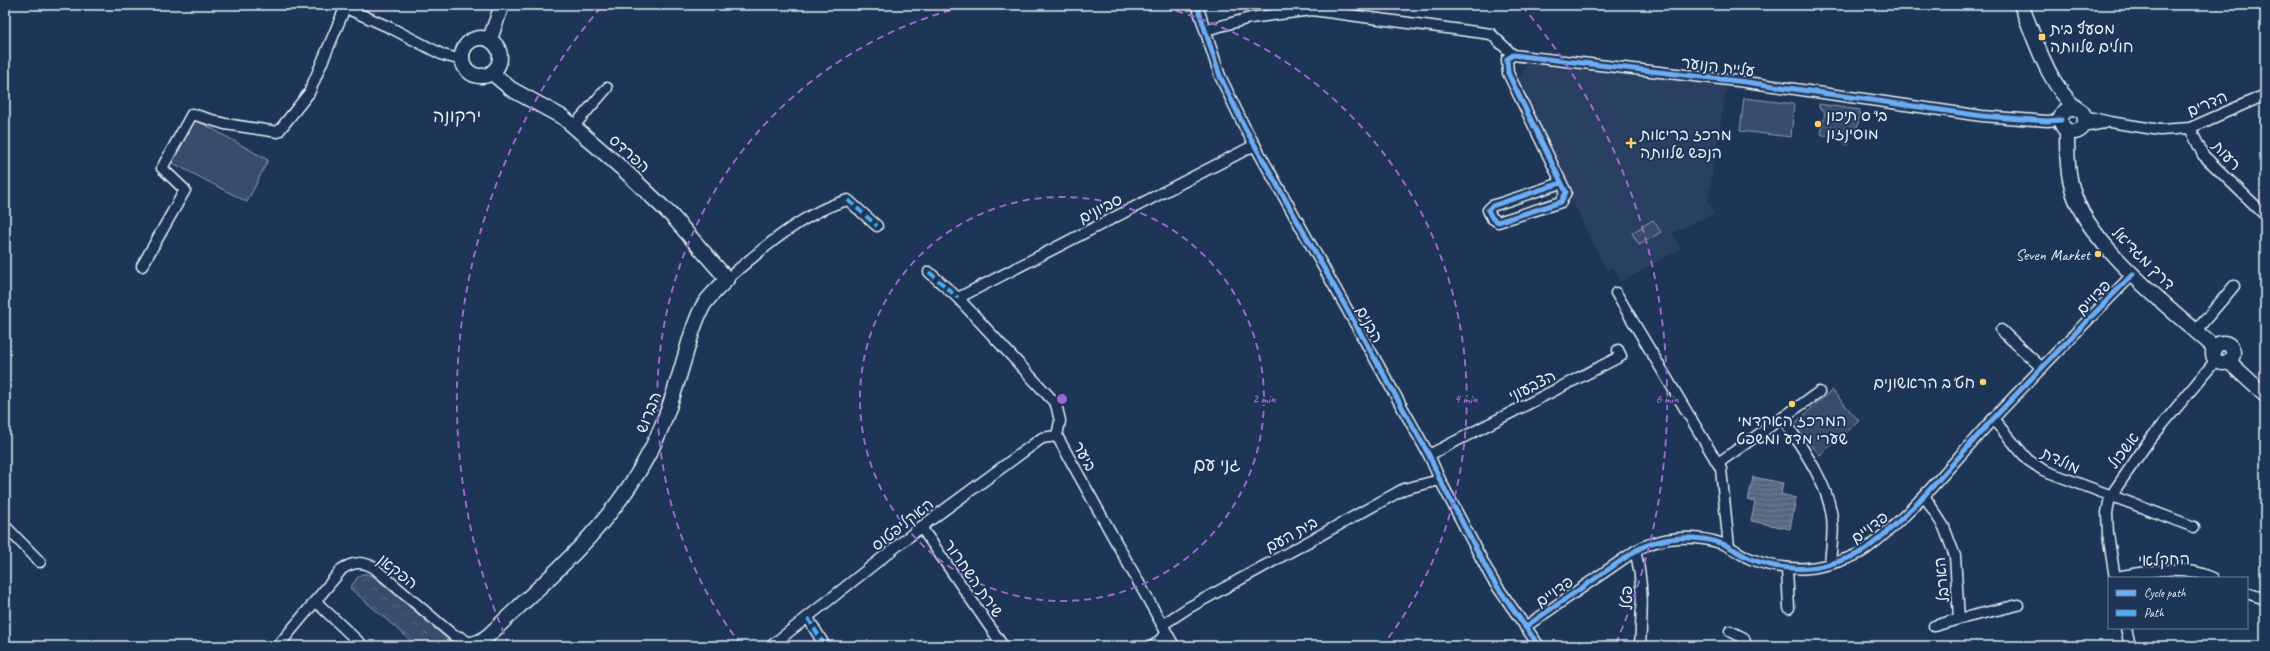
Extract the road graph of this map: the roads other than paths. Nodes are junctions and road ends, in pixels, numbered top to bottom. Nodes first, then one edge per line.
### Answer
1 (502, 5) edge
2 (1197, 5) edge
3 (2021, 5) edge
4 (342, 6) edge
5 (1206, 30) junction
6 (490, 39) junction
7 (1513, 55) junction
8 (462, 60) junction
9 (492, 73) junction
10 (607, 88) dead end
11 (2265, 95) edge
12 (2073, 121) junction
13 (573, 127) junction
14 (2190, 128) junction
15 (1255, 144) junction
16 (1561, 183) junction
17 (2265, 215) edge
18 (877, 226) dead end
19 (142, 266) dead end
20 (928, 272) dead end
21 (2133, 274) junction
22 (727, 279) junction
23 (2234, 286) dead end
24 (1616, 293) dead end
25 (958, 298) junction
26 (2200, 326) junction
27 (2001, 330) dead end
28 (1618, 350) dead end
29 (2220, 353) junction
30 (2042, 368) junction
31 (1819, 392) dead end
32 (2265, 395) edge
33 (1783, 418) junction
34 (1993, 419) junction
35 (1056, 436) junction
36 (1429, 455) junction
37 (1718, 462) junction
38 (1440, 480) junction
39 (1925, 497) junction
40 (2110, 497) junction
41 (5, 526) edge
42 (2194, 526) dead end
43 (921, 527) junction
44 (1729, 547) junction
45 (1635, 551) junction
46 (40, 562) dead end
47 (1830, 564) junction
48 (1787, 569) junction
49 (2115, 577) edge
50 (2121, 577) edge
51 (2211, 577) edge
52 (2248, 593) edge
53 (2265, 598) edge
54 (315, 601) junction
55 (2018, 605) dead end
56 (1789, 608) dead end
57 (808, 618) junction
58 (1959, 619) junction
59 (1162, 625) junction
60 (1934, 626) dead end
61 (1525, 627) junction
62 (2126, 629) edge
63 (1730, 631) dead end
64 (1167, 634) junction
65 (473, 645) edge
66 (278, 646) edge
67 (363, 646) edge
68 (771, 646) edge
69 (825, 646) edge
70 (1003, 646) edge
71 (1153, 646) edge
72 (1174, 646) edge
73 (1539, 646) edge
74 (1640, 646) edge
75 (1746, 646) edge
76 (2130, 646) edge

1 - 6 street
2 - 5 street, הבנים
3 - 12 street
4 - 8 street
4 - 19 street
5 - 7 street
5 - 15 street, הבנים
6 - 8 street
6 - 9 street
7 - 12 street, עליית הנוער
7 - 16 street
8 - 9 street
9 - 13 street, הפרדס
10 - 13 street
11 - 14 street, הדרים
12 - 14 street, הדרים
12 - 21 street, דרך מגדיאל
12 - 26 street, דרך מגדיאל
13 - 22 street, הפרדס
14 - 17 street, רעות
15 - 25 street, סביונים
15 - 36 street, הבנים
16 - 16 street
18 - 22 street, הברוש
20 - 25 street, ביער
21 - 29 street, דרך מגדיאל
21 - 30 street, פדויים
22 - 65 street, הברוש
23 - 26 street
24 - 37 street
25 - 35 street, ביער
26 - 29 street, דרך מגדיאל
27 - 30 street
28 - 36 street, הצבעוני
29 - 32 street, דרך מגדיאל
29 - 40 street, אשכול
30 - 34 street, פדויים
31 - 33 street
33 - 37 street
33 - 47 street
34 - 39 street, פדויים
34 - 40 street, מולדת
35 - 43 street, האקליפטוס
35 - 59 street, ביער
36 - 38 street, הבנים
37 - 44 street
38 - 59 street, בית העם
38 - 61 street, הבנים
39 - 47 street, פדויים
39 - 58 street, הארבל
40 - 42 street, מולדת
40 - 49 street, אשכול
41 - 46 street
43 - 57 street, האקליפטוס
43 - 70 street, שירת השחרור
44 - 45 street, פדויים
44 - 48 street, פדויים
45 - 61 street, פדויים
45 - 74 street, פטל
47 - 48 street, פדויים
48 - 56 street
50 - 51 street, החקלאי
52 - 53 street
54 - 65 street, הפקאן
54 - 66 street, הפקאן
54 - 67 street
55 - 58 street, הארבל
57 - 68 street, האקליפטוס
57 - 69 street
58 - 60 street, הארבל
59 - 64 street, ביער
61 - 73 street, הבנים
62 - 76 street
63 - 75 street
64 - 71 street
64 - 72 street, ביער

